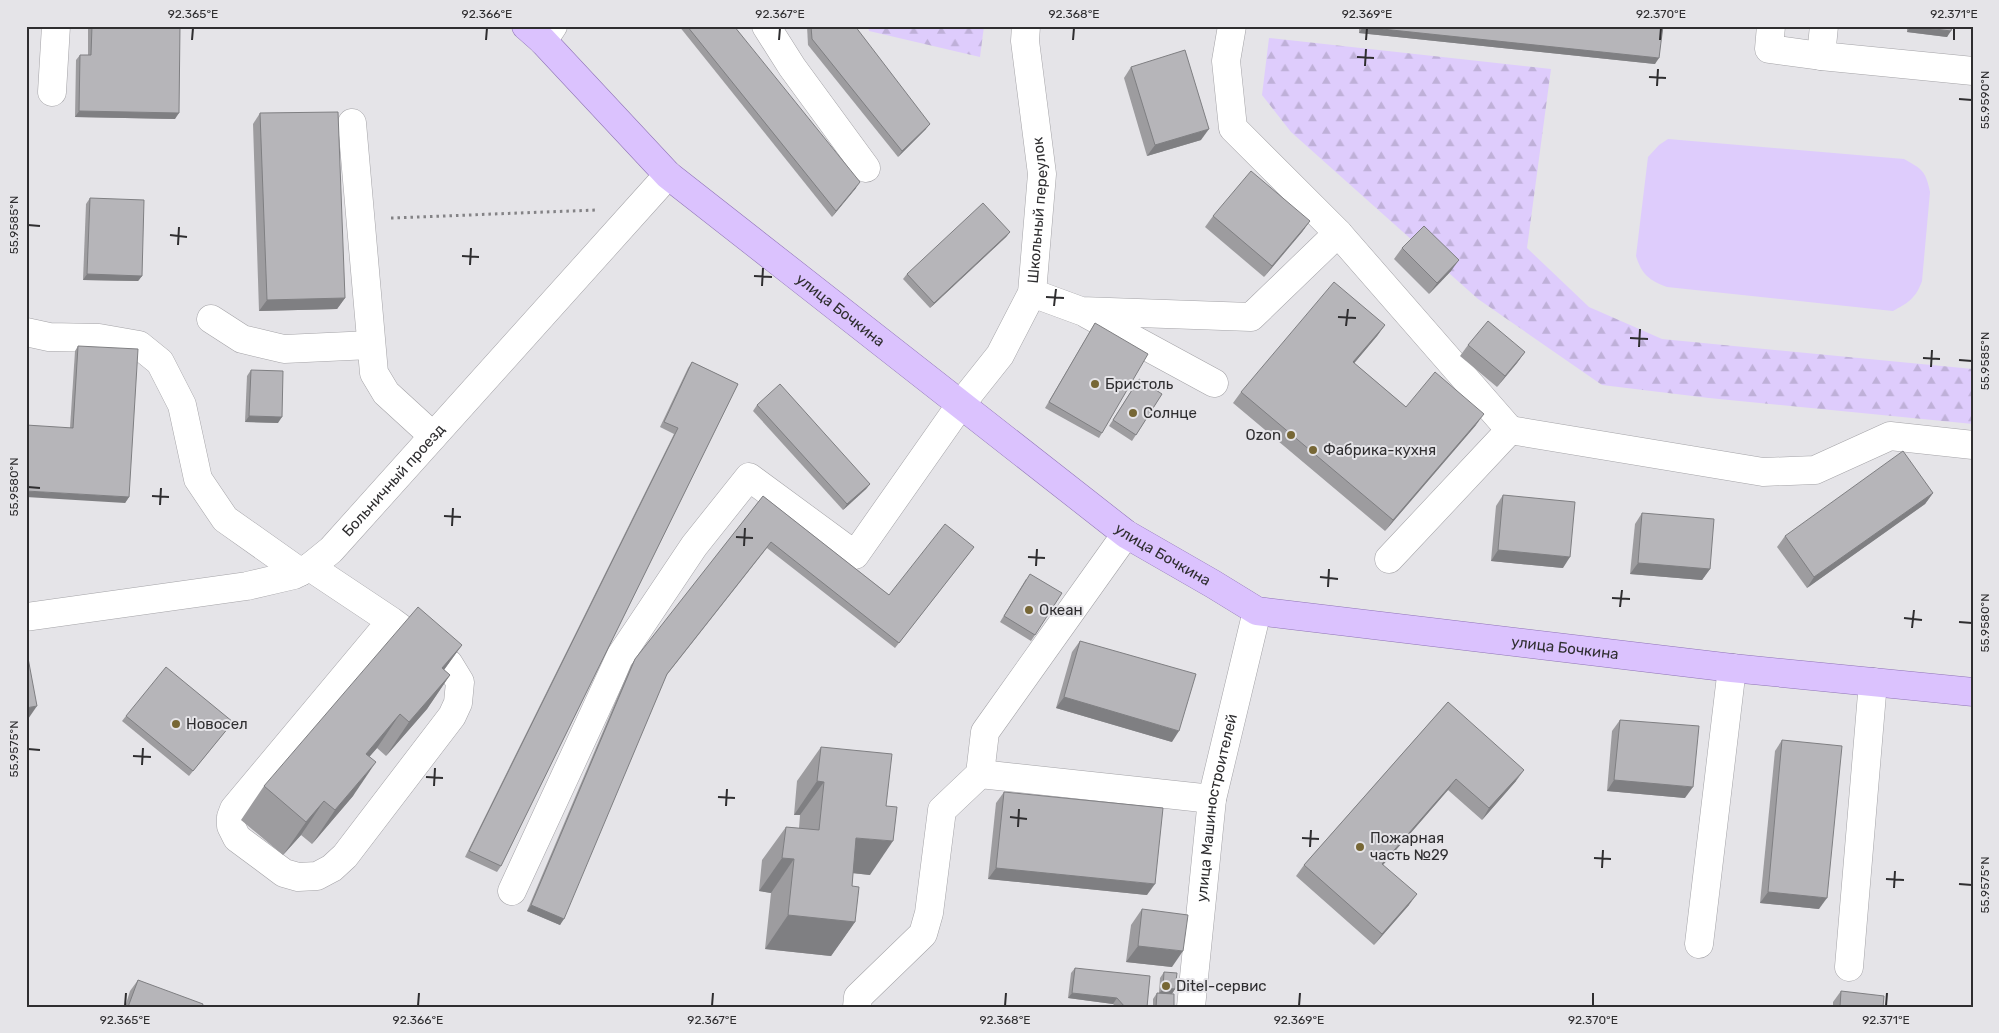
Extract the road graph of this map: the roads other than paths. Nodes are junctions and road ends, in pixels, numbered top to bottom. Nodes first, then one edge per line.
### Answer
1 (56, 26) edge
2 (766, 26) edge
3 (1026, 26) edge
4 (1232, 26) edge
5 (1771, 26) edge
6 (1824, 26) edge
7 (540, 31) edge
8 (1821, 56) junction
9 (1973, 71) edge
10 (52, 92) dead end
11 (352, 123) dead end
12 (866, 168) dead end
13 (668, 175) junction
14 (1338, 233) junction
15 (1032, 292) junction
16 (1081, 311) junction
17 (211, 319) dead end
18 (26, 332) edge
19 (371, 345) junction
20 (1214, 383) dead end
21 (962, 404) junction
22 (1510, 430) junction
23 (433, 436) junction
24 (1973, 445) edge
25 (1126, 534) junction
26 (1389, 559) dead end
27 (305, 570) junction
28 (1257, 611) junction
29 (26, 617) edge
30 (391, 621) junction
31 (1732, 668) junction
32 (1873, 682) junction
33 (1973, 692) edge
34 (980, 774) junction
35 (1212, 799) junction
36 (512, 891) dead end
37 (1699, 944) dead end
38 (1849, 967) dead end
39 (857, 1007) edge
40 (1191, 1007) edge

1 - 10 street
2 - 12 street
3 - 15 street, Школьный переулок
4 - 14 street
5 - 8 street
6 - 8 street
7 - 13 main road, улица Бочкина
8 - 9 street
11 - 19 street
13 - 21 main road, улица Бочкина
13 - 23 street, Больничный проезд
14 - 16 street
14 - 22 street
15 - 16 street
15 - 21 street, Школьный переулок
16 - 20 street
17 - 19 street
18 - 27 street
19 - 23 street
21 - 25 main road, улица Бочкина
21 - 36 street, Школьный переулок
22 - 24 street
22 - 26 street
23 - 27 street, Больничный проезд
25 - 28 main road, улица Бочкина
25 - 34 street
27 - 29 street, Больничный проезд
27 - 30 street
28 - 31 main road, улица Бочкина
28 - 35 street, улица Машиностроителей
30 - 30 street
31 - 32 main road, улица Бочкина
31 - 37 street
32 - 33 main road, улица Бочкина
32 - 38 street
34 - 35 street
34 - 39 street
35 - 40 street, улица Машиностроителей

